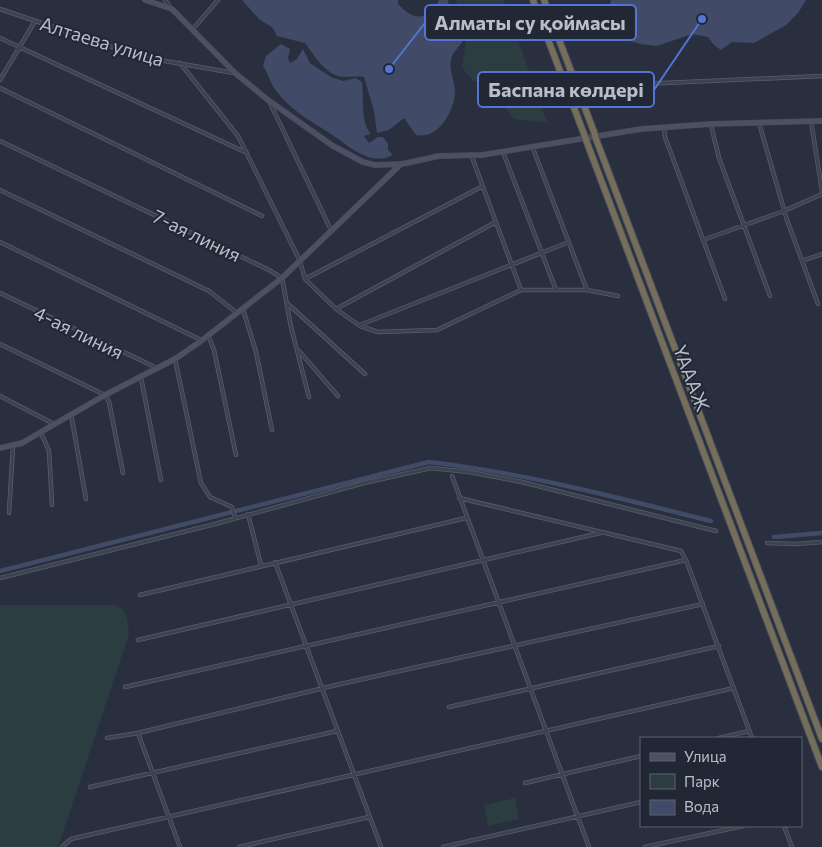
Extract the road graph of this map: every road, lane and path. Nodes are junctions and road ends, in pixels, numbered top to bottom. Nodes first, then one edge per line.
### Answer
1 (145, 0) edge
2 (165, 0) edge
3 (218, 0) edge
4 (533, 0) edge
5 (544, 0) edge
6 (0, 9) edge
7 (172, 9) junction
8 (35, 21) junction
9 (191, 30) junction
10 (0, 38) edge
11 (20, 47) junction
12 (180, 63) junction
13 (234, 73) junction
14 (822, 76) edge
15 (0, 80) edge
16 (642, 84) dead end
17 (0, 88) edge
18 (268, 100) junction
19 (810, 121) junction
20 (822, 121) edge
21 (758, 122) junction
22 (710, 124) junction
23 (664, 128) junction
24 (0, 140) edge
25 (532, 146) junction
26 (502, 152) junction
27 (248, 153) junction
28 (472, 157) junction
29 (402, 164) junction
30 (483, 186) junction
31 (0, 190) edge
32 (822, 192) edge
33 (784, 211) junction
34 (262, 216) dead end
35 (496, 222) junction
36 (743, 224) junction
37 (331, 231) junction
38 (703, 240) junction
39 (0, 242) edge
40 (568, 242) junction
41 (541, 253) junction
42 (822, 254) edge
43 (300, 261) junction
44 (802, 261) junction
45 (512, 266) junction
46 (282, 278) junction
47 (305, 279) junction
48 (521, 290) junction
49 (556, 290) junction
50 (587, 290) junction
51 (0, 293) edge
52 (618, 296) dead end
53 (770, 296) dead end
54 (725, 299) dead end
55 (288, 304) junction
56 (818, 304) dead end
57 (242, 309) junction
58 (336, 309) junction
59 (237, 313) junction
60 (360, 326) junction
61 (208, 335) junction
62 (201, 341) junction
63 (0, 344) edge
64 (297, 349) junction
65 (175, 359) junction
66 (159, 368) junction
67 (365, 374) dead end
68 (140, 378) junction
69 (105, 395) junction
70 (0, 396) edge
71 (338, 396) dead end
72 (309, 397) dead end
73 (71, 413) junction
74 (54, 424) junction
75 (272, 430) dead end
76 (40, 432) junction
77 (13, 446) junction
78 (1, 447) edge
79 (236, 455) dead end
80 (123, 473) dead end
81 (452, 476) dead end
82 (161, 480) dead end
83 (459, 498) junction
84 (86, 499) dead end
85 (52, 505) dead end
86 (9, 513) dead end
87 (248, 514) junction
88 (235, 516) junction
89 (466, 518) junction
90 (716, 531) dead end
91 (600, 533) junction
92 (822, 542) edge
93 (767, 543) dead end
94 (482, 560) junction
95 (686, 560) junction
96 (275, 562) junction
97 (261, 565) junction
98 (0, 578) edge
99 (140, 595) dead end
100 (498, 603) junction
101 (291, 604) junction
102 (703, 604) junction
103 (138, 640) dead end
104 (514, 645) junction
105 (306, 646) junction
106 (719, 646) junction
107 (125, 687) dead end
108 (322, 688) junction
109 (530, 688) junction
110 (734, 688) junction
111 (449, 707) dead end
112 (337, 731) junction
113 (546, 731) junction
114 (749, 731) junction
115 (138, 733) junction
116 (723, 737) edge
117 (752, 737) edge
118 (107, 738) dead end
119 (822, 739) edge
120 (640, 756) edge
121 (822, 767) edge
122 (152, 773) junction
123 (353, 774) junction
124 (561, 774) junction
125 (525, 783) dead end
126 (90, 787) dead end
127 (640, 802) edge
128 (577, 816) junction
129 (168, 817) junction
130 (369, 817) junction
131 (738, 827) edge
132 (784, 827) edge
133 (62, 847) edge
134 (180, 847) edge
135 (239, 847) edge
136 (381, 847) edge
137 (443, 847) edge
138 (589, 847) edge
139 (644, 847) edge
140 (792, 847) edge

1 - 7 street
2 - 7 street
3 - 9 street
4 - 121 highway, ҮАААЖ
5 - 119 highway, ҮАААЖ
6 - 8 street, Алтаева улица
7 - 9 street
8 - 11 street
8 - 12 street, Алтаева улица
9 - 13 street
10 - 11 street
11 - 15 street
11 - 27 street
12 - 13 street, Алтаева улица
12 - 27 street
13 - 18 street
14 - 16 street
17 - 34 street
18 - 29 street
18 - 37 street
19 - 20 street
19 - 21 street
19 - 32 street
21 - 22 street
21 - 33 street
22 - 23 street
22 - 36 street
23 - 25 street
23 - 38 street
24 - 46 street, 7-ая линия
25 - 26 street
25 - 40 street
26 - 28 street
26 - 41 street
27 - 43 street
28 - 29 street
28 - 30 street
29 - 37 street
30 - 35 street
30 - 47 street
31 - 59 street
32 - 33 street
33 - 36 street
33 - 44 street
35 - 45 street
35 - 58 street
36 - 38 street
36 - 53 street
37 - 43 street
38 - 54 street
39 - 62 street
40 - 41 street
40 - 50 street
41 - 45 street
41 - 49 street
42 - 44 street
43 - 46 street
43 - 47 street
44 - 56 street
45 - 48 street
45 - 60 street
46 - 55 street
46 - 57 street
47 - 58 street
48 - 49 street
48 - 60 street
49 - 50 street
50 - 52 street
51 - 66 street, 4-ая линия
55 - 64 street
55 - 67 street
57 - 59 street
57 - 75 street
58 - 60 street
59 - 61 street
61 - 62 street
61 - 79 street
62 - 65 street
63 - 69 street
64 - 71 street
64 - 72 street
65 - 66 street
65 - 88 street
66 - 68 street
68 - 69 street
68 - 82 street
69 - 73 street
69 - 80 street
70 - 74 street
73 - 74 street
73 - 84 street
74 - 76 street
76 - 77 street
76 - 85 street
77 - 78 street
77 - 86 street
81 - 83 street
83 - 89 street
83 - 91 street
87 - 88 street
87 - 90 street
87 - 97 street
88 - 98 street
89 - 94 street
89 - 96 street
91 - 94 street
91 - 95 street
92 - 93 street
94 - 100 street
94 - 101 street
95 - 100 street
95 - 102 street
96 - 97 street
96 - 101 street
97 - 99 street
100 - 104 street
100 - 105 street
101 - 103 street
101 - 105 street
102 - 104 street
102 - 106 street
104 - 108 street
104 - 109 street
105 - 107 street
105 - 108 street
106 - 109 street
106 - 110 street
108 - 112 street
108 - 115 street
109 - 111 street
109 - 113 street
110 - 113 street
110 - 114 street
112 - 122 street
112 - 123 street
113 - 123 street
113 - 124 street
114 - 116 street
114 - 117 street
115 - 118 street
115 - 122 street
120 - 124 street
122 - 126 street
122 - 129 street
123 - 129 street
123 - 130 street
124 - 125 street
124 - 128 street
127 - 128 street
128 - 137 street
128 - 138 street
129 - 133 street
129 - 134 street
130 - 135 street
130 - 136 street
131 - 139 street
132 - 140 street

